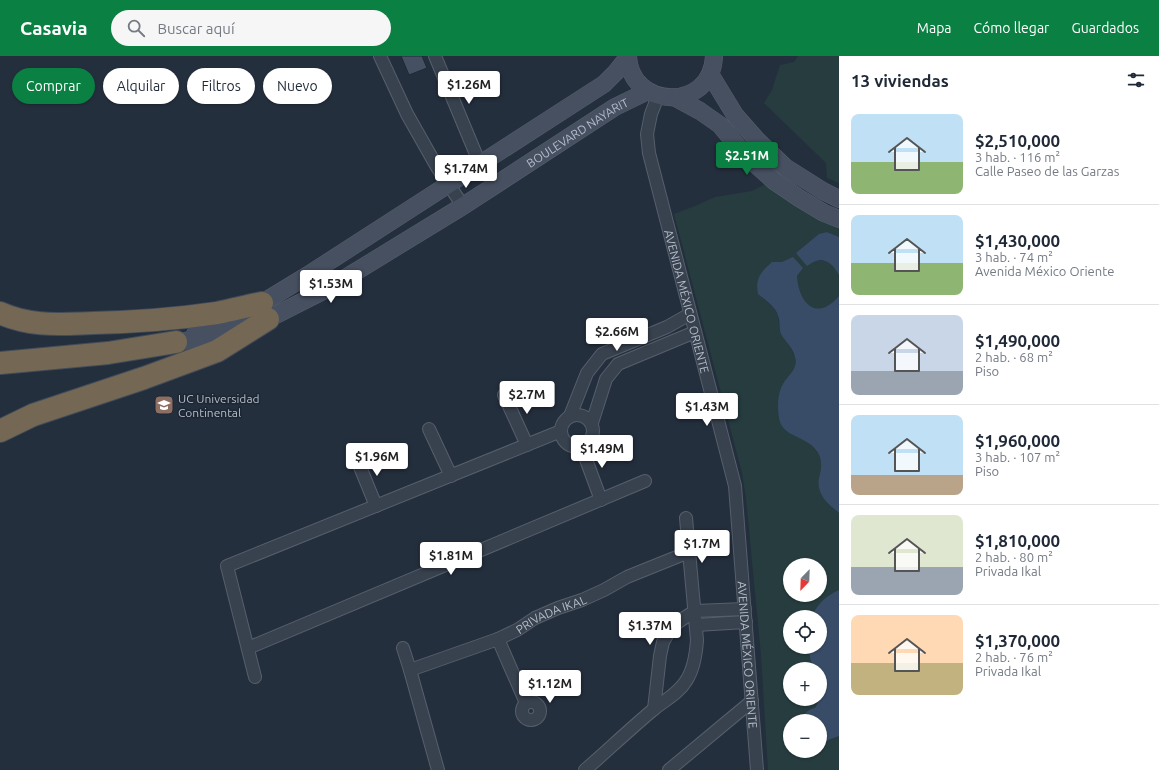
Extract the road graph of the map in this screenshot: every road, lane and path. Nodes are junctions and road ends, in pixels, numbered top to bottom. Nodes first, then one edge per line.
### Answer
1 (380, 56) edge
2 (435, 56) edge
3 (714, 56) edge
4 (628, 57) edge
5 (710, 74) junction
6 (653, 94) junction
7 (676, 98) junction
8 (480, 164) junction
9 (785, 167) junction
10 (774, 181) junction
11 (449, 185) junction
12 (839, 199) edge
13 (463, 206) junction
14 (839, 219) edge
15 (265, 311) junction
16 (0, 313) edge
17 (690, 314) junction
18 (695, 332) junction
19 (176, 342) joint
20 (0, 363) edge
21 (504, 395) dead end
22 (570, 416) junction
23 (592, 424) junction
24 (429, 429) dead end
25 (0, 431) edge
26 (561, 431) junction
27 (527, 445) junction
28 (581, 446) junction
29 (356, 457) dead end
30 (451, 476) junction
31 (646, 482) dead end
32 (601, 500) junction
33 (376, 506) junction
34 (686, 518) dead end
35 (689, 552) junction
36 (745, 609) junction
37 (695, 611) junction
38 (746, 622) junction
39 (696, 625) junction
40 (498, 639) junction
41 (248, 648) junction
42 (403, 648) dead end
43 (410, 670) junction
44 (255, 677) dead end
45 (752, 701) junction
46 (526, 703) dead end
47 (654, 709) junction
48 (438, 770) edge
49 (584, 770) edge
50 (669, 770) edge
51 (757, 770) edge

1 - 11 street
2 - 8 street
3 - 5 street
4 - 6 street
4 - 8 street, BOULEVARD NAYARIT
5 - 7 street
5 - 9 street
6 - 7 street
6 - 13 street, BOULEVARD NAYARIT
6 - 17 street, AVENIDA MÉXICO ORIENTE
7 - 10 street
8 - 11 street, BOULEVARD NAYARIT
9 - 10 street
9 - 12 street
10 - 14 street
11 - 13 street
11 - 15 street, BOULEVARD NAYARIT
13 - 15 street, BOULEVARD NAYARIT
15 - 16 highway
15 - 19 street, BOULEVARD NAYARIT
15 - 25 highway
17 - 18 street, AVENIDA MÉXICO ORIENTE
17 - 22 street
18 - 23 street
18 - 36 street, AVENIDA MÉXICO ORIENTE
19 - 20 highway
21 - 27 street
22 - 23 street
22 - 26 street
23 - 28 street
24 - 30 street
26 - 27 street
26 - 28 street
27 - 30 street
28 - 32 street
29 - 33 street
30 - 33 street
31 - 32 street
32 - 41 street
33 - 41 street
34 - 35 street
35 - 37 street
35 - 40 street, PRIVADA IKAL
36 - 37 street
36 - 38 street, AVENIDA MÉXICO ORIENTE
37 - 39 street
37 - 47 street
38 - 39 street
38 - 45 street, AVENIDA MÉXICO ORIENTE
39 - 47 street
40 - 43 street, PRIVADA IKAL
40 - 46 street
41 - 44 street
42 - 43 street
43 - 48 street
45 - 50 street
45 - 51 street, AVENIDA MÉXICO ORIENTE
47 - 49 street

